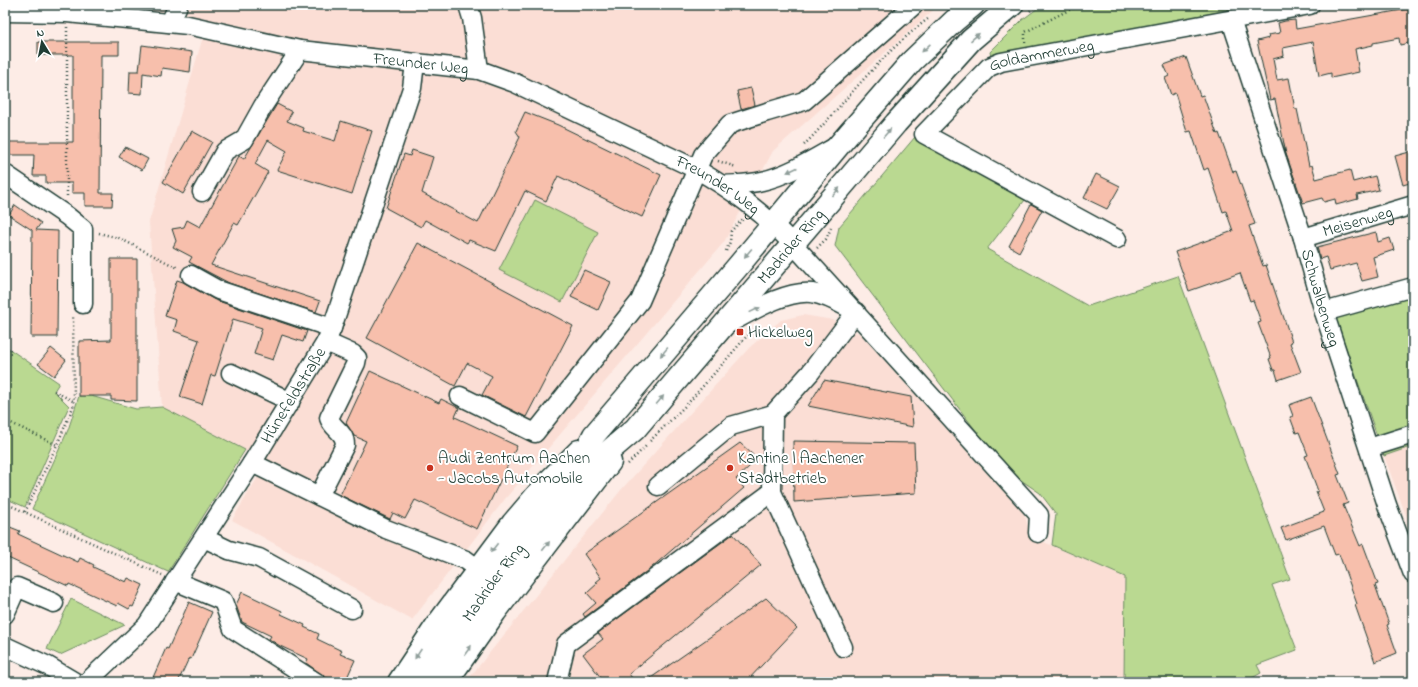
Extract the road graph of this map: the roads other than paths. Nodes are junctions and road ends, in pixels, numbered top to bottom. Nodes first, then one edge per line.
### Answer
1 (178, 5) edge
2 (468, 5) edge
3 (914, 5) edge
4 (973, 5) edge
5 (1012, 5) edge
6 (1310, 5) edge
7 (5, 12) edge
8 (1231, 20) junction
9 (170, 23) junction
10 (300, 50) junction
11 (415, 63) junction
12 (479, 70) junction
13 (839, 145) junction
14 (699, 162) junction
15 (5, 174) edge
16 (725, 185) junction
17 (202, 192) dead end
18 (1413, 205) edge
19 (773, 224) junction
20 (1303, 238) junction
21 (1117, 239) dead end
22 (792, 243) junction
23 (191, 275) road end
24 (1413, 286) edge
25 (83, 304) road end
26 (856, 312) junction
27 (1324, 312) junction
28 (721, 328) junction
29 (329, 335) junction
30 (231, 373) dead end
31 (460, 396) dead end
32 (290, 402) junction
33 (773, 414) junction
34 (635, 429) junction
35 (1413, 434) edge
36 (594, 435) junction
37 (1369, 448) junction
38 (252, 463) junction
39 (568, 486) junction
40 (658, 486) dead end
41 (772, 492) junction
42 (319, 496) junction
43 (1038, 533) dead end
44 (204, 538) junction
45 (478, 569) junction
46 (1413, 574) edge
47 (175, 581) junction
48 (54, 603) dead end
49 (352, 609) dead end
50 (5, 614) edge
51 (5, 646) edge
52 (843, 647) dead end
53 (75, 682) edge
54 (87, 682) edge
55 (316, 682) edge
56 (399, 682) edge
57 (423, 682) edge
58 (446, 682) edge
59 (557, 682) edge

1 - 9 street
2 - 12 street
3 - 14 street
4 -> 13 main road, Madrider Ring
22 -> 5 main road, Madrider Ring
6 - 8 street, Goldammerweg
7 - 9 street, Freunder Weg
8 - 20 street, Schwalbenweg
8 - 21 street, Goldammerweg
9 - 10 street, Freunder Weg
10 - 11 street, Freunder Weg
10 - 17 street
11 - 12 street, Freunder Weg
11 - 29 street, Hünefeldstraße
12 - 14 street, Freunder Weg
13 -> 16 street
13 - 19 main road, Madrider Ring
14 - 16 street, Freunder Weg
14 - 31 street
15 - 25 street
16 - 19 street, Freunder Weg
18 - 20 street, Meisenweg
19 - 22 street, Freunder Weg
19 -> 36 main road, Madrider Ring
20 - 27 street, Schwalbenweg
22 - 26 street, Freunder Weg
22 - 28 main road, Madrider Ring
23 - 29 street
24 - 27 street
28 -> 26 street
26 - 33 street
26 - 43 street, Freunder Weg
27 - 37 street, Schwalbenweg
34 -> 28 main road, Madrider Ring
29 - 32 street, Hünefeldstraße
29 - 42 street
30 - 32 street
32 - 38 street, Hünefeldstraße
33 - 40 street
33 - 41 street
34 - 39 main road, Madrider Ring
58 -> 34 main road
35 - 37 street
36 - 39 main road, Madrider Ring
36 -> 45 main road
37 - 46 street, Schwalbenweg
38 - 42 street
38 - 44 street, Hünefeldstraße
39 - 57 main road, Madrider Ring
41 - 52 street
41 - 59 street
42 - 45 street
44 - 47 street, Hünefeldstraße
44 - 49 street
45 -> 56 main road
47 - 54 street, Hünefeldstraße
47 - 55 street
48 - 50 street
51 - 53 street

